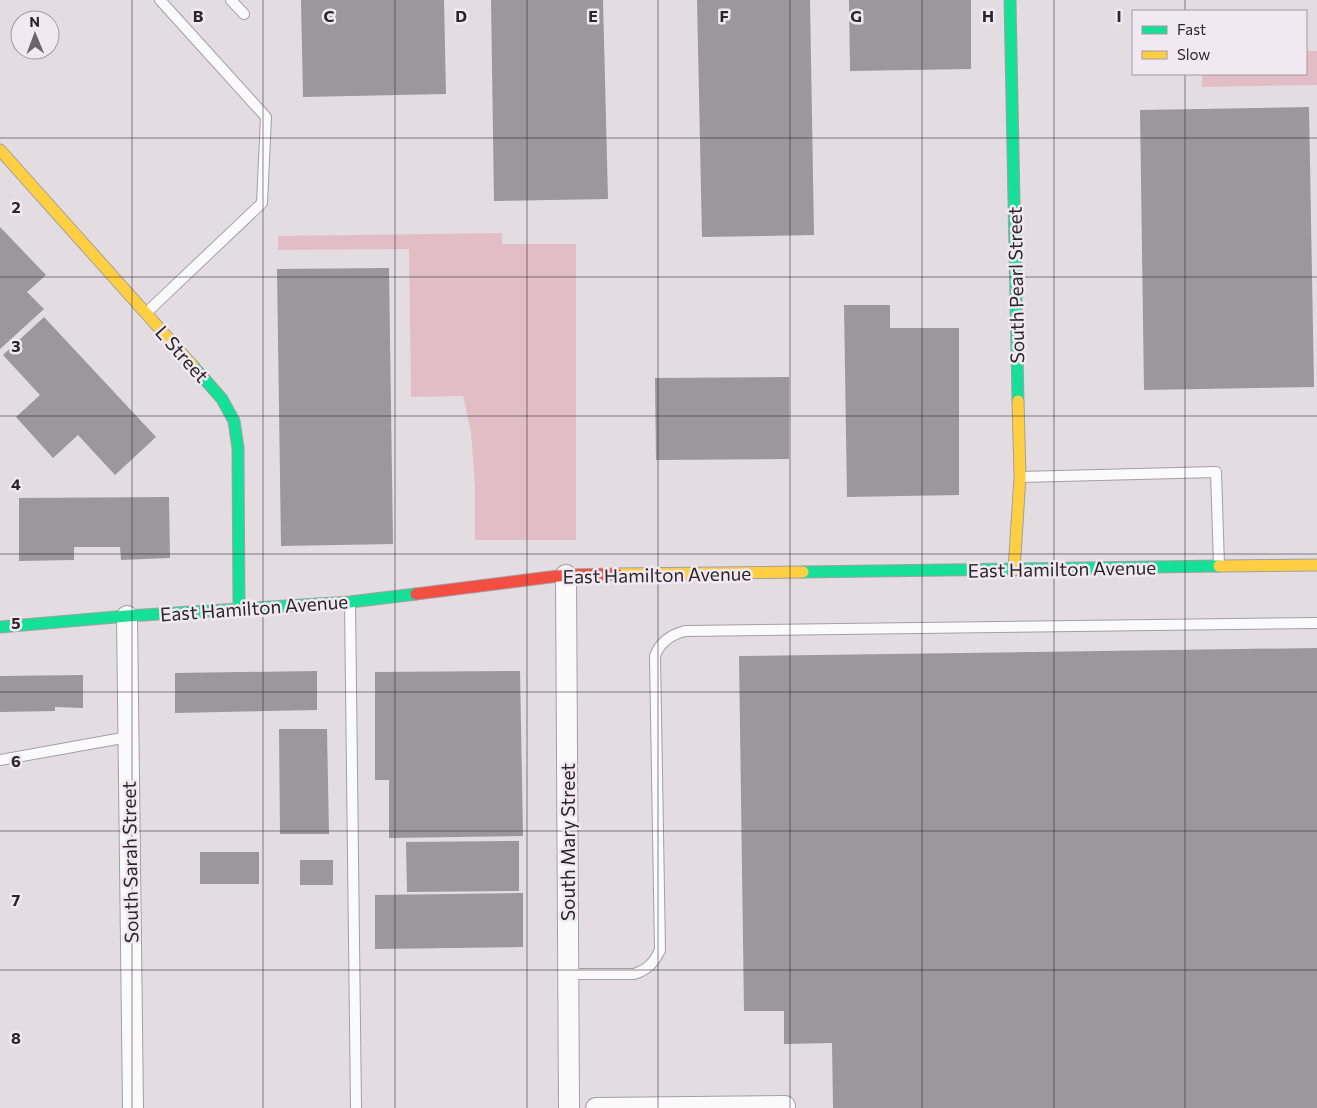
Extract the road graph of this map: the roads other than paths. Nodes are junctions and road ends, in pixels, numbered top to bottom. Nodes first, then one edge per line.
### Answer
1 (160, 0) edge
2 (231, 0) edge
3 (1010, 0) edge
4 (244, 14) dead end
5 (0, 150) edge
6 (146, 313) junction
7 (1020, 477) junction
8 (1317, 565) edge
9 (1219, 566) junction
10 (1014, 570) junction
11 (566, 575) junction
12 (350, 602) junction
13 (239, 609) junction
14 (127, 616) junction
15 (1317, 623) edge
16 (0, 627) edge
17 (128, 737) junction
18 (0, 760) edge
19 (569, 974) junction
20 (785, 1107) edge
21 (134, 1108) edge
22 (356, 1108) edge
23 (569, 1108) edge
24 (596, 1108) edge

1 - 6 lane
2 - 4 lane
3 - 7 street, South Pearl Street
5 - 6 street, L Street
6 - 13 street, L Street
7 - 9 lane
7 - 10 street, South Pearl Street
8 - 9 street, East Hamilton Avenue
9 - 10 street, East Hamilton Avenue
10 - 11 street, East Hamilton Avenue
11 - 12 street, East Hamilton Avenue
11 - 19 street, South Mary Street
12 - 13 street, East Hamilton Avenue
12 - 22 lane
13 - 14 street, East Hamilton Avenue
14 - 16 street, East Hamilton Avenue
14 - 17 street, South Sarah Street
15 - 19 lane
17 - 18 lane
17 - 21 street, South Sarah Street
19 - 23 street, South Mary Street
20 - 24 street

